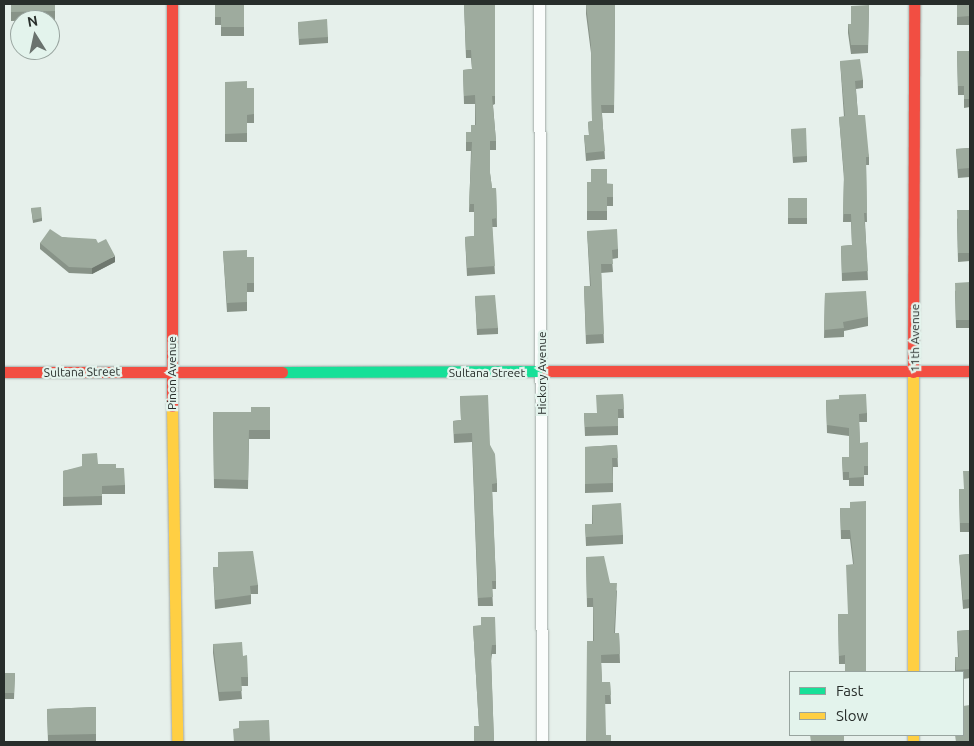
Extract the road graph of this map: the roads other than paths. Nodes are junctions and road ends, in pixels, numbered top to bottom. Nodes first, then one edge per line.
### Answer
1 (172, 4) edge
2 (539, 4) edge
3 (914, 4) edge
4 (171, 370) junction
5 (915, 371) junction
6 (4, 372) edge
7 (970, 372) edge
8 (543, 373) junction
9 (913, 671) edge
10 (176, 742) edge
11 (542, 742) edge

1 - 4 street, Pinon Avenue
2 - 8 street, Hickory Avenue
3 - 5 street, 11th Avenue
4 - 6 street, Sultana Street
4 - 8 street, Sultana Street
4 - 10 street, Pinon Avenue
5 - 7 street, Sultana Street
5 - 8 street, Sultana Street
5 - 9 street, 11th Avenue
8 - 11 street, Hickory Avenue

